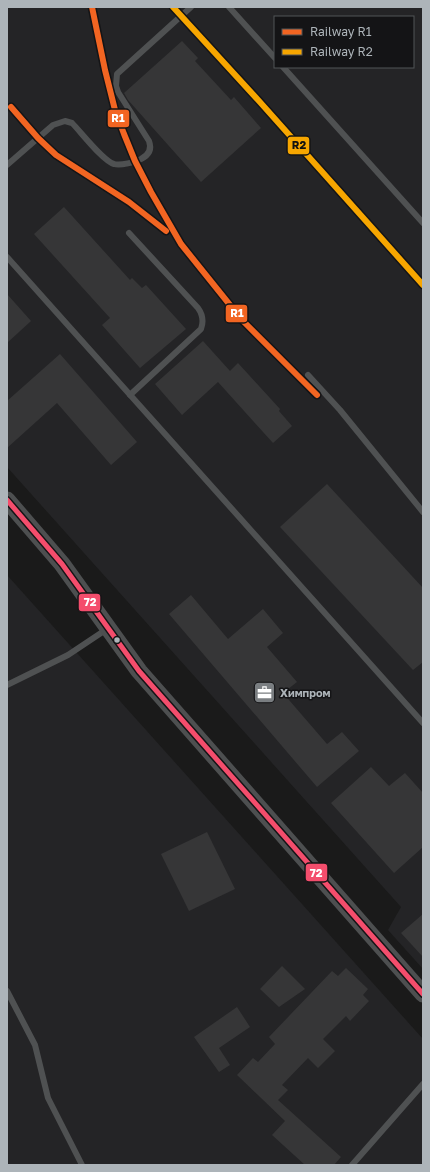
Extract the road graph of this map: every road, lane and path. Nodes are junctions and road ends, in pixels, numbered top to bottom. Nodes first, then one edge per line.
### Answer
1 (191, 7) edge
2 (229, 7) edge
3 (274, 57) edge
4 (284, 68) edge
5 (7, 166) edge
6 (423, 223) edge
7 (129, 233) dead end
8 (7, 257) edge
9 (308, 375) dead end
10 (130, 395) junction
11 (7, 500) edge
12 (423, 512) edge
13 (108, 629) junction
14 (7, 685) edge
15 (423, 722) edge
16 (7, 991) edge
17 (423, 994) edge
18 (423, 1084) edge
19 (82, 1165) edge
20 (352, 1165) edge

1 - 5 lane
2 - 3 lane
4 - 6 lane
7 - 10 lane
8 - 10 lane
9 - 12 lane
10 - 15 lane
11 - 13 main road
13 - 14 lane
13 - 17 main road
16 - 19 lane
18 - 20 lane

